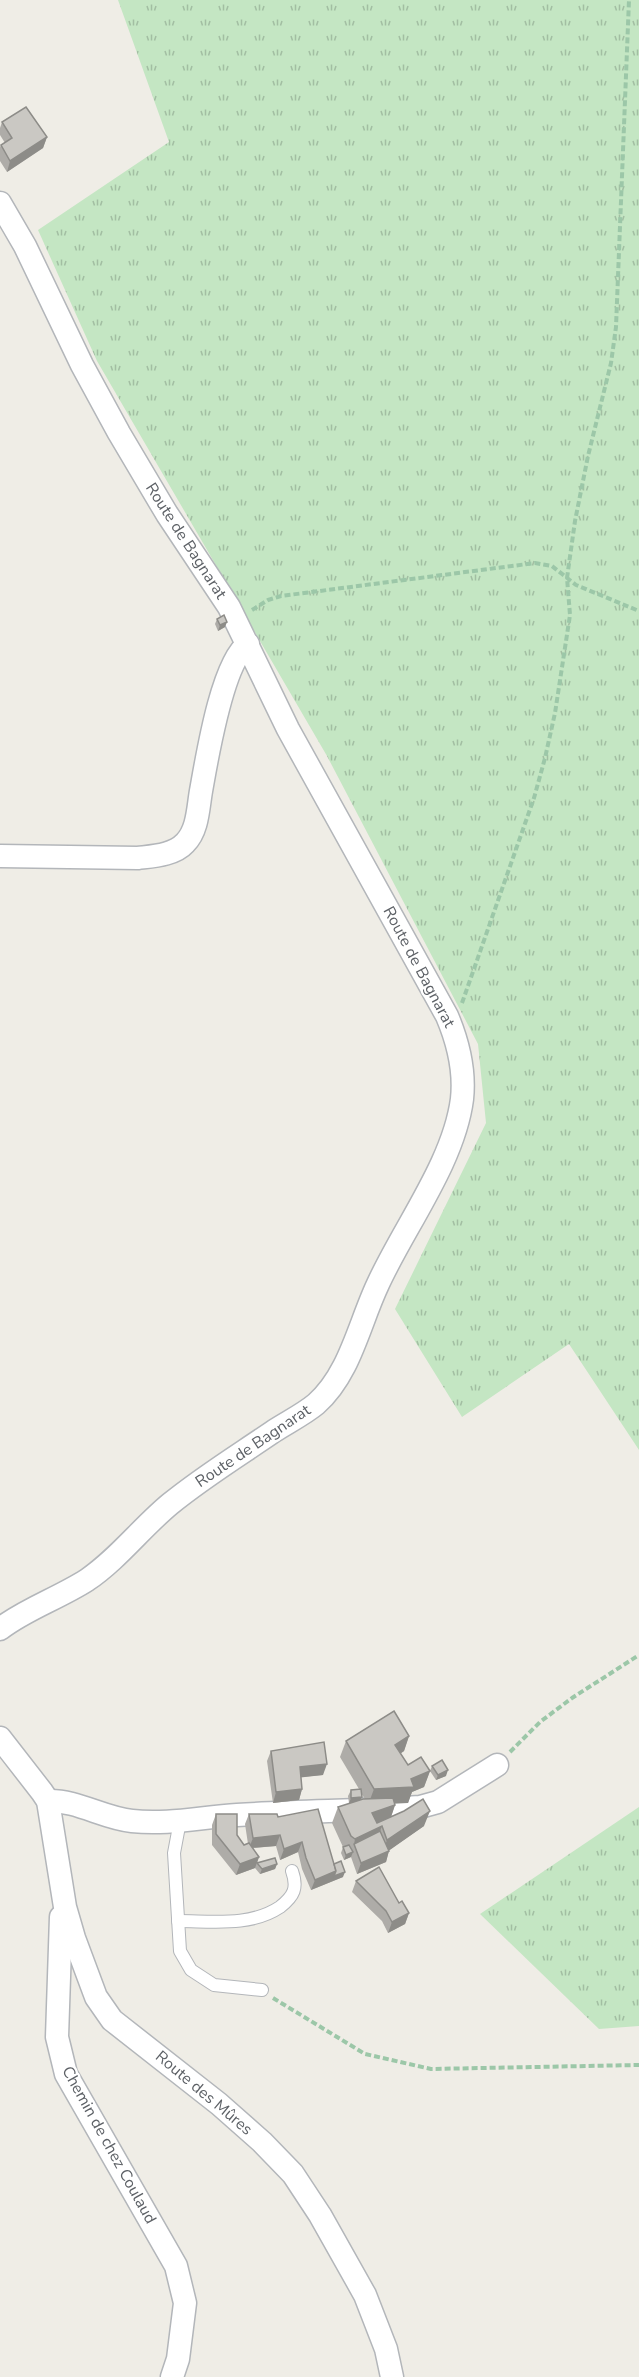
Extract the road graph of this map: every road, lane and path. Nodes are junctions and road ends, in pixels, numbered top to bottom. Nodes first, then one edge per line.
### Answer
1 (629, 0) edge
2 (0, 203) edge
3 (567, 578) junction
4 (639, 611) edge
5 (237, 622) junction
6 (248, 644) junction
7 (0, 856) edge
8 (447, 1016) junction
9 (0, 1629) edge
10 (639, 1655) edge
11 (0, 1738) edge
12 (497, 1765) joint
13 (48, 1801) junction
14 (180, 1821) junction
15 (292, 1871) dead end
16 (65, 1907) junction
17 (178, 1921) junction
18 (262, 1990) joint
19 (639, 2065) edge
20 (172, 2377) edge
21 (392, 2377) edge

1 - 3 path
2 - 5 street, Route de Bagnarat
3 - 4 path
3 - 5 path
3 - 8 path
5 - 6 street, Route de Bagnarat
6 - 7 street
6 - 8 street, Route de Bagnarat
8 - 9 street, Route de Bagnarat
10 - 12 path
11 - 13 street
12 - 14 street
13 - 14 street
13 - 16 street, Route des Mûres
14 - 17 lane
15 - 17 lane
16 - 20 street, Chemin de chez Coulaud
16 - 21 street, Route des Mûres
17 - 18 lane
18 - 19 path

